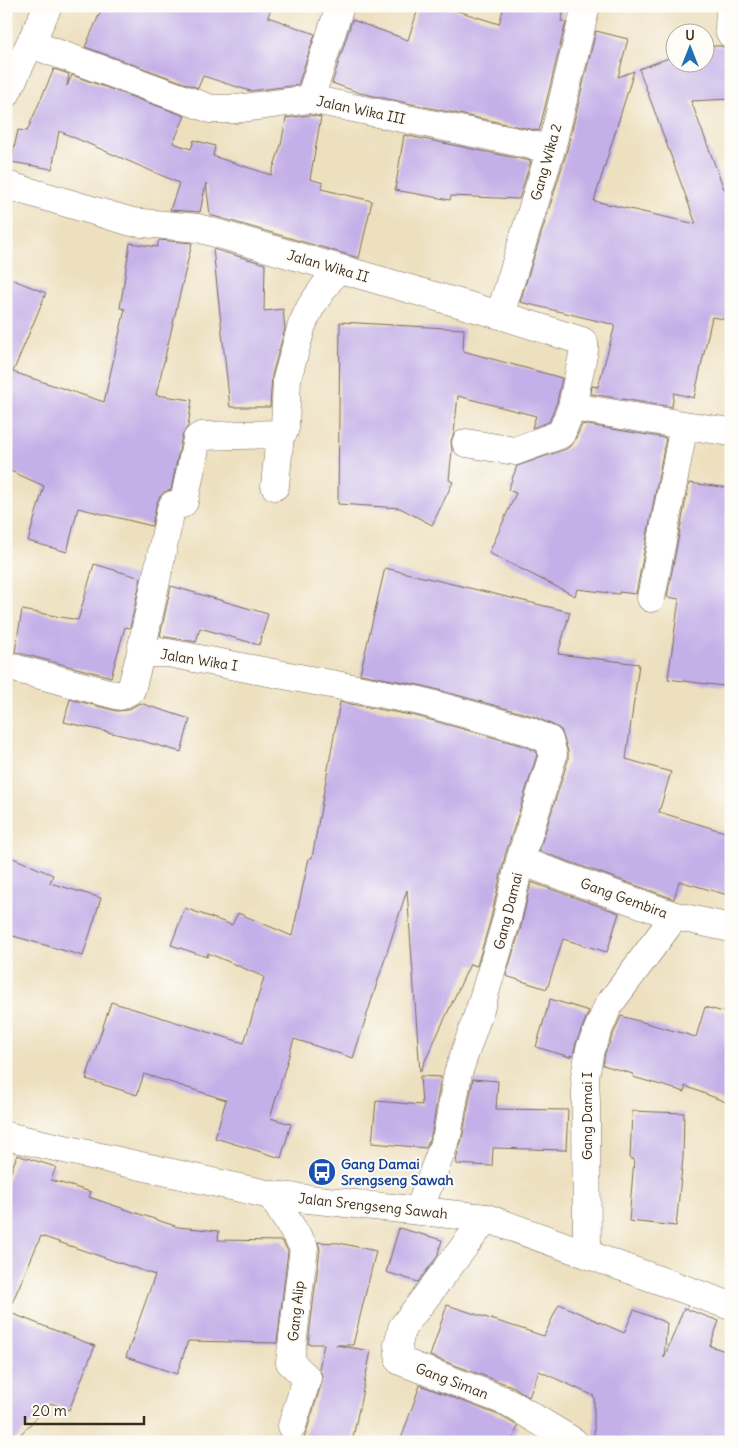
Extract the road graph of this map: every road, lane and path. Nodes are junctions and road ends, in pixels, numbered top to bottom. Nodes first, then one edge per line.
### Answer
1 (48, 6) edge
2 (340, 6) edge
3 (586, 6) edge
4 (730, 6) edge
5 (731, 34) edge
6 (31, 44) junction
7 (6, 94) edge
8 (310, 99) junction
9 (551, 149) junction
10 (6, 185) edge
11 (337, 269) junction
12 (500, 315) junction
13 (572, 407) junction
14 (684, 425) junction
15 (731, 432) edge
16 (280, 434) junction
17 (466, 443) dead end
18 (275, 486) dead end
19 (651, 598) dead end
20 (140, 656) junction
21 (6, 666) edge
22 (420, 701) joint
23 (520, 861) junction
24 (675, 916) junction
25 (731, 928) edge
26 (6, 1136) edge
27 (271, 1195) junction
28 (419, 1210) junction
29 (486, 1218) junction
30 (587, 1253) junction
31 (731, 1306) edge
32 (292, 1426) dead end
33 (574, 1442) edge

1 - 6 street
2 - 8 street
3 - 9 street, Gang Wika 2
4 - 5 street
6 - 7 street
6 - 8 street, Jalan Wika III
8 - 9 street, Jalan Wika III
9 - 12 street, Gang Wika 2
10 - 11 street, Jalan Wika II
11 - 12 street, Jalan Wika II
11 - 16 street
12 - 13 street, Jalan Wika II
13 - 14 street
13 - 17 street
14 - 15 street
14 - 19 street
16 - 18 street
16 - 20 street
20 - 21 street, Jalan Wika I
20 - 22 street, Jalan Wika I
22 - 23 street, Gang Damai
23 - 24 street, Gang Gembira
23 - 28 street, Gang Damai
24 - 25 street, Gang Gembira
24 - 30 street, Gang Damai I
26 - 27 street, Jalan Srengseng Sawah
27 - 28 street, Jalan Srengseng Sawah
27 - 32 street, Gang Alip
28 - 29 street, Jalan Srengseng Sawah
29 - 30 street, Jalan Srengseng Sawah
29 - 33 street, Gang Siman
30 - 31 street, Jalan Srengseng Sawah

